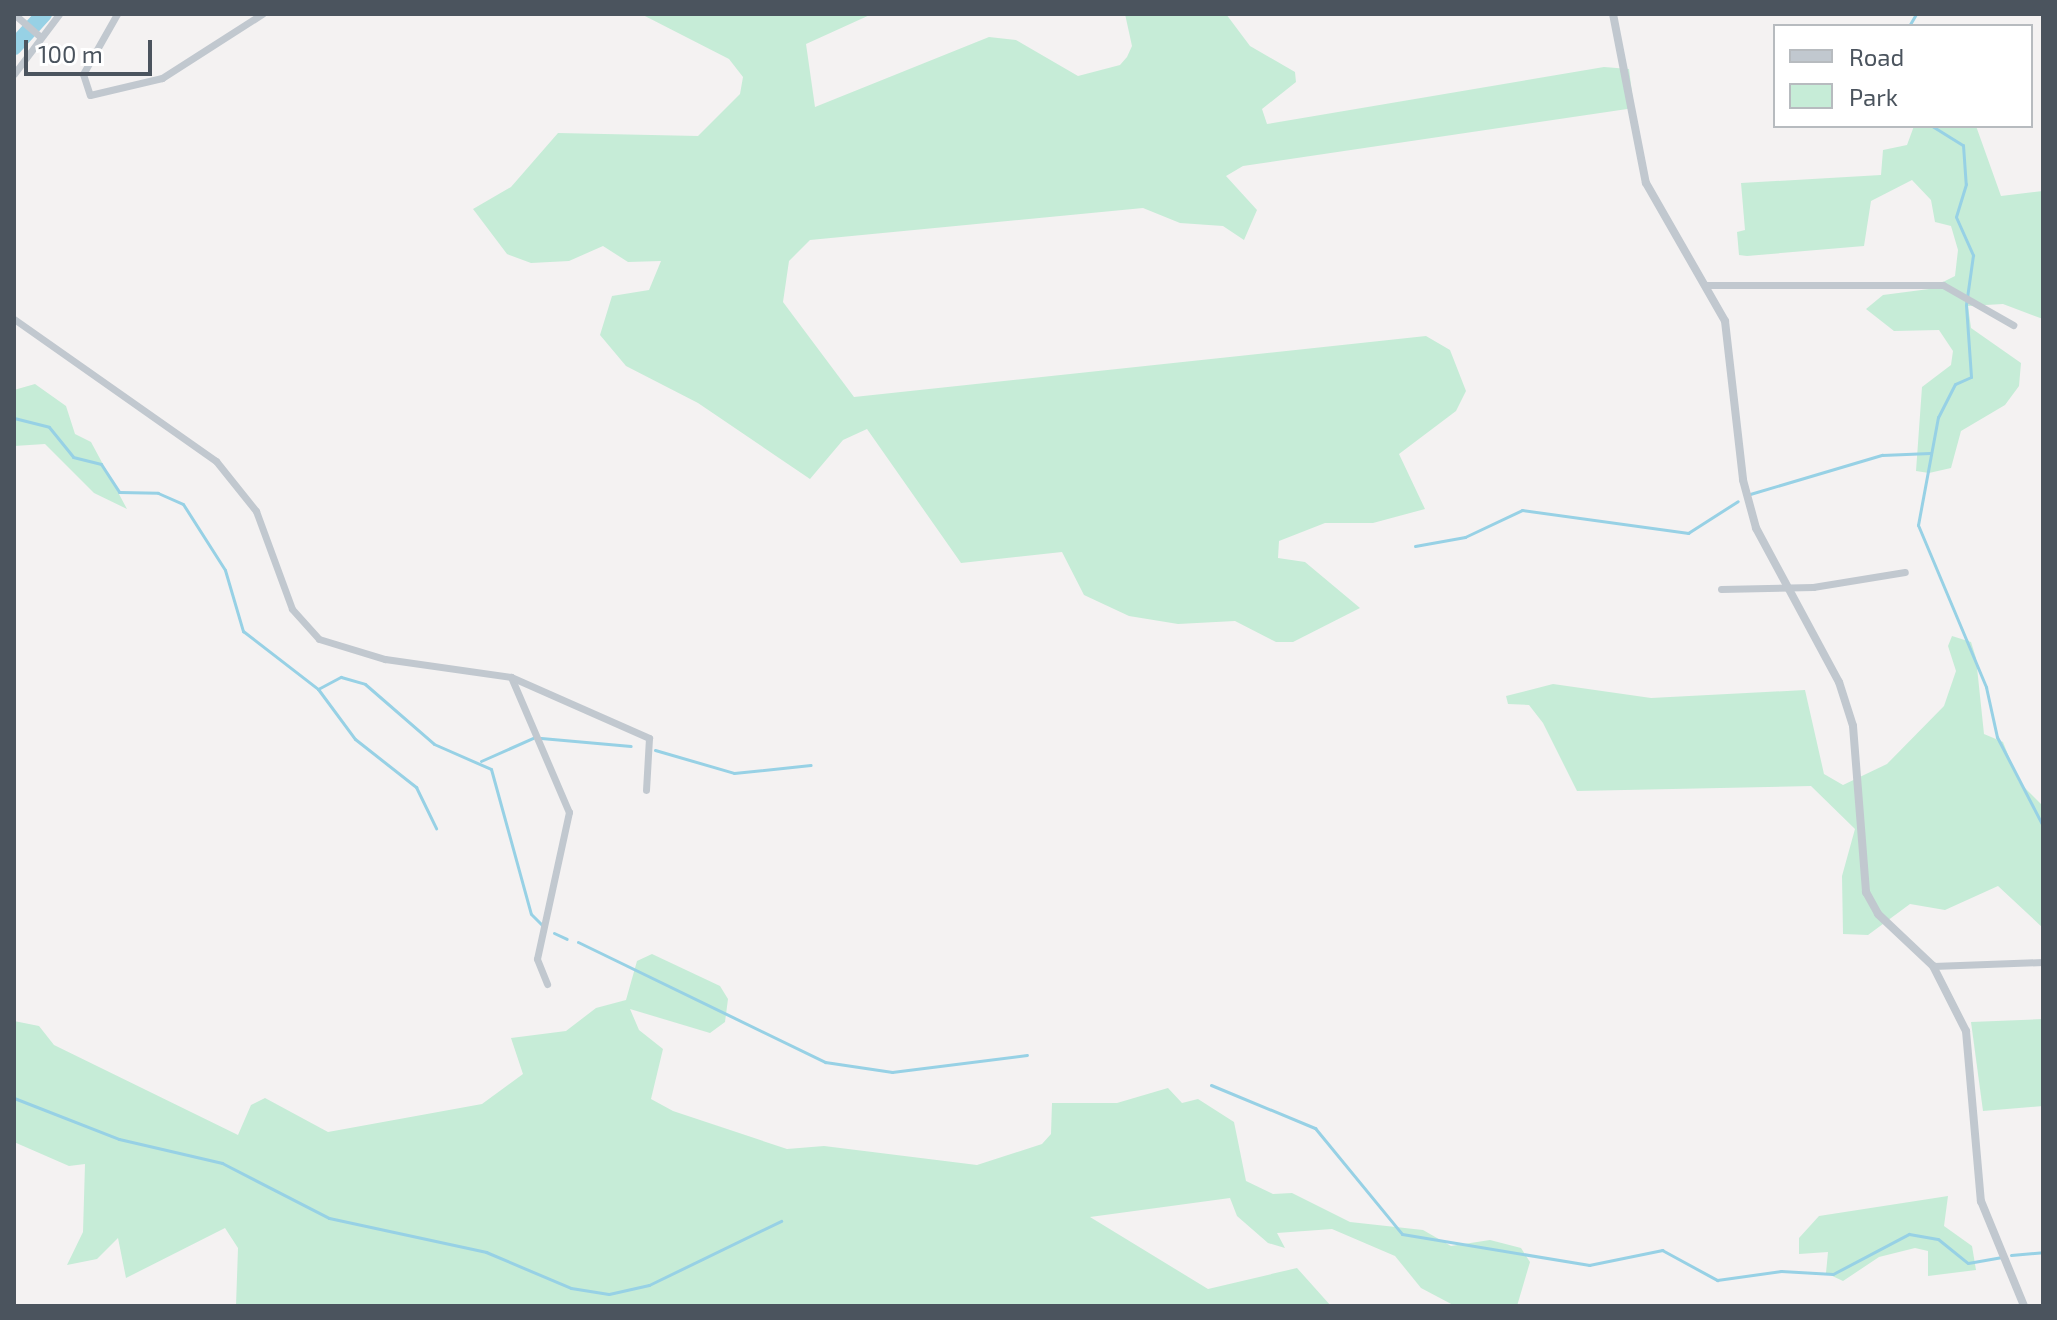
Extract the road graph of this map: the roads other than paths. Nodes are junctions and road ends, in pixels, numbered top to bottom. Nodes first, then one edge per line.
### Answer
1 (14, 14) edge
2 (59, 14) edge
3 (117, 14) edge
4 (262, 14) edge
5 (1613, 14) edge
6 (39, 36) junction
7 (14, 74) edge
8 (1707, 285) junction
9 (14, 319) edge
10 (2013, 325) dead end
11 (1905, 572) dead end
12 (1721, 589) dead end
13 (1784, 589) junction
14 (511, 677) junction
15 (646, 790) dead end
16 (2043, 962) edge
17 (1933, 966) junction
18 (547, 984) dead end
19 (2024, 1306) edge

1 - 6 street
2 - 6 street
3 - 4 street
5 - 8 street
6 - 7 street
8 - 10 street
8 - 13 street
9 - 14 street
11 - 13 street
12 - 13 street
13 - 17 street
14 - 15 street
14 - 18 street
16 - 17 street
17 - 19 street

